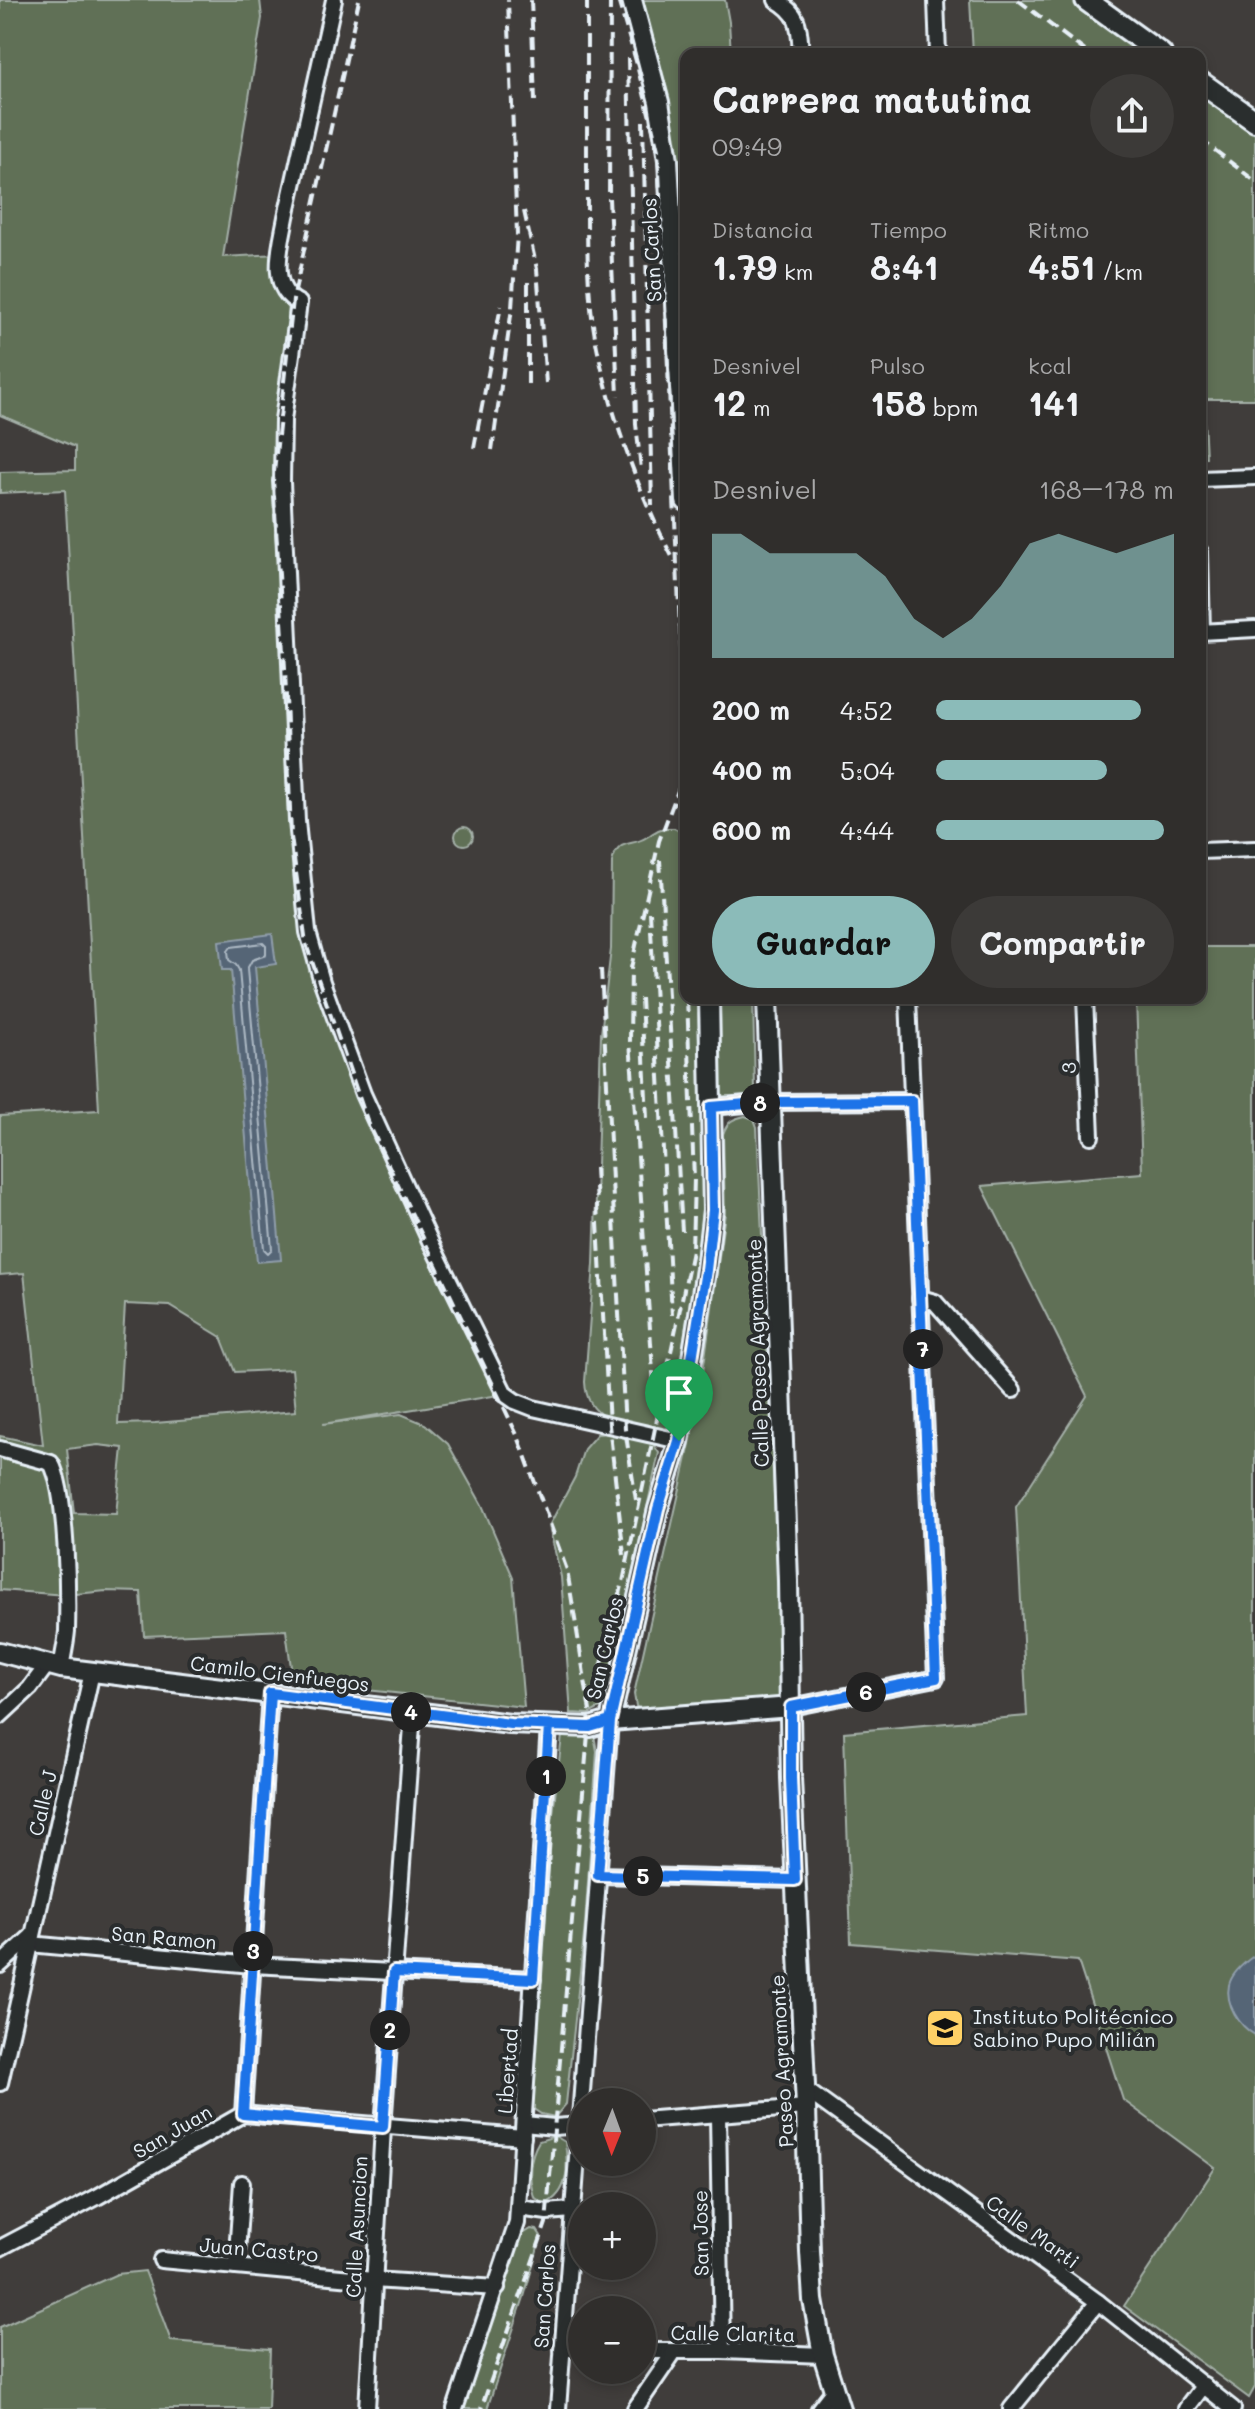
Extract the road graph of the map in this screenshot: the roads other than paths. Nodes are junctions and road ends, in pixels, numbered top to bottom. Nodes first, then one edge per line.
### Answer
1 (334, 0) edge
2 (632, 0) edge
3 (776, 0) edge
4 (936, 0) edge
5 (1086, 0) edge
6 (800, 48) edge
7 (938, 48) edge
8 (1153, 48) edge
9 (1206, 86) edge
10 (1255, 121) edge
11 (680, 373) edge
12 (1255, 477) edge
13 (1206, 479) edge
14 (1255, 629) edge
15 (1206, 632) edge
16 (1255, 849) edge
17 (1206, 851) edge
18 (709, 1004) edge
19 (767, 1004) edge
20 (908, 1004) edge
21 (1085, 1004) edge
22 (912, 1101) junction
23 (770, 1102) junction
24 (711, 1107) junction
25 (1091, 1136) dead end
26 (920, 1298) junction
27 (1013, 1390) dead end
28 (679, 1441) junction
29 (0, 1449) edge
30 (0, 1652) edge
31 (54, 1667) junction
32 (92, 1672) junction
33 (270, 1693) junction
34 (791, 1707) junction
35 (413, 1712) junction
36 (0, 1716) edge
37 (610, 1721) junction
38 (549, 1726) junction
39 (598, 1875) junction
40 (795, 1880) junction
41 (31, 1940) junction
42 (0, 1965) edge
43 (252, 1965) junction
44 (394, 1972) junction
45 (533, 1979) junction
46 (0, 2083) edge
47 (583, 2088) edge
48 (806, 2099) junction
49 (243, 2114) junction
50 (718, 2115) junction
51 (656, 2119) edge
52 (568, 2126) edge
53 (383, 2127) junction
54 (524, 2130) junction
55 (242, 2183) dead end
56 (519, 2208) junction
57 (568, 2210) edge
58 (0, 2248) edge
59 (161, 2260) dead end
60 (568, 2266) edge
61 (236, 2267) junction
62 (373, 2280) junction
63 (497, 2288) junction
64 (1098, 2302) junction
65 (562, 2349) junction
66 (568, 2349) edge
67 (656, 2351) edge
68 (722, 2351) junction
69 (674, 2352) junction
70 (823, 2355) junction
71 (1204, 2385) junction
72 (833, 2391) junction
73 (367, 2409) edge
74 (455, 2409) edge
75 (558, 2409) edge
76 (635, 2409) edge
77 (819, 2409) edge
78 (840, 2409) edge
79 (1011, 2409) edge
80 (1186, 2409) edge
81 (1233, 2409) edge

1 - 28 street
2 - 11 street, San Carlos
3 - 6 street
4 - 7 street
5 - 8 main road
9 - 10 main road
12 - 13 street
14 - 15 street
16 - 17 street
18 - 24 street, San Carlos
19 - 23 street, Calle Paseo Agramonte
20 - 22 street
21 - 25 street, 3
22 - 23 street
22 - 26 street
23 - 24 street
23 - 34 street, Calle Paseo Agramonte
24 - 28 street, San Carlos
26 - 27 street
26 - 34 street, Camilo Cienfuegos
28 - 37 street, San Carlos
29 - 31 street
30 - 31 street, Camilo Cienfuegos
31 - 32 street, Camilo Cienfuegos
31 - 36 street
32 - 33 street, Camilo Cienfuegos
32 - 41 street, Calle J
33 - 35 street, Camilo Cienfuegos
33 - 43 street
34 - 37 street, Camilo Cienfuegos
34 - 40 street, Paseo Agramonte
35 - 38 street, Camilo Cienfuegos
35 - 44 street, Calle Asuncion
37 - 38 street, Camilo Cienfuegos
37 - 39 street, San Carlos
38 - 45 street, Libertad
39 - 40 street
39 - 47 street, San Carlos
40 - 48 street, Paseo Agramonte
41 - 42 street
41 - 43 street, San Ramon
41 - 46 street, Calle J
43 - 44 street, San Ramon
43 - 49 street
44 - 45 street, San Ramon
44 - 53 street, Calle Asuncion
45 - 54 street, Libertad
48 - 50 street
48 - 64 street, Calle Marti
48 - 70 street, Paseo Agramonte
49 - 53 street, San Juan
49 - 58 street, San Juan
50 - 51 street
50 - 68 street, San Jose
52 - 54 street, San Juan
53 - 54 street, San Juan
53 - 62 street, Calle Asuncion
54 - 56 street, Libertad
55 - 61 street
56 - 57 street
56 - 63 street, Libertad
59 - 61 street, Juan Castro
60 - 65 street, San Carlos
61 - 62 street, Juan Castro
62 - 63 street, Juan Castro
62 - 73 street, Calle Asuncion
63 - 74 street, Libertad
64 - 71 street, Calle Marti
64 - 79 street
65 - 66 street
65 - 75 street, San Carlos
67 - 69 street, Calle Clarita
68 - 69 street, Calle Clarita
68 - 70 street, Calle Clarita
69 - 76 street
70 - 72 street, Paseo Agramonte
71 - 80 street
71 - 81 street, Calle Marti
72 - 77 street
72 - 78 street, Paseo Agramonte

